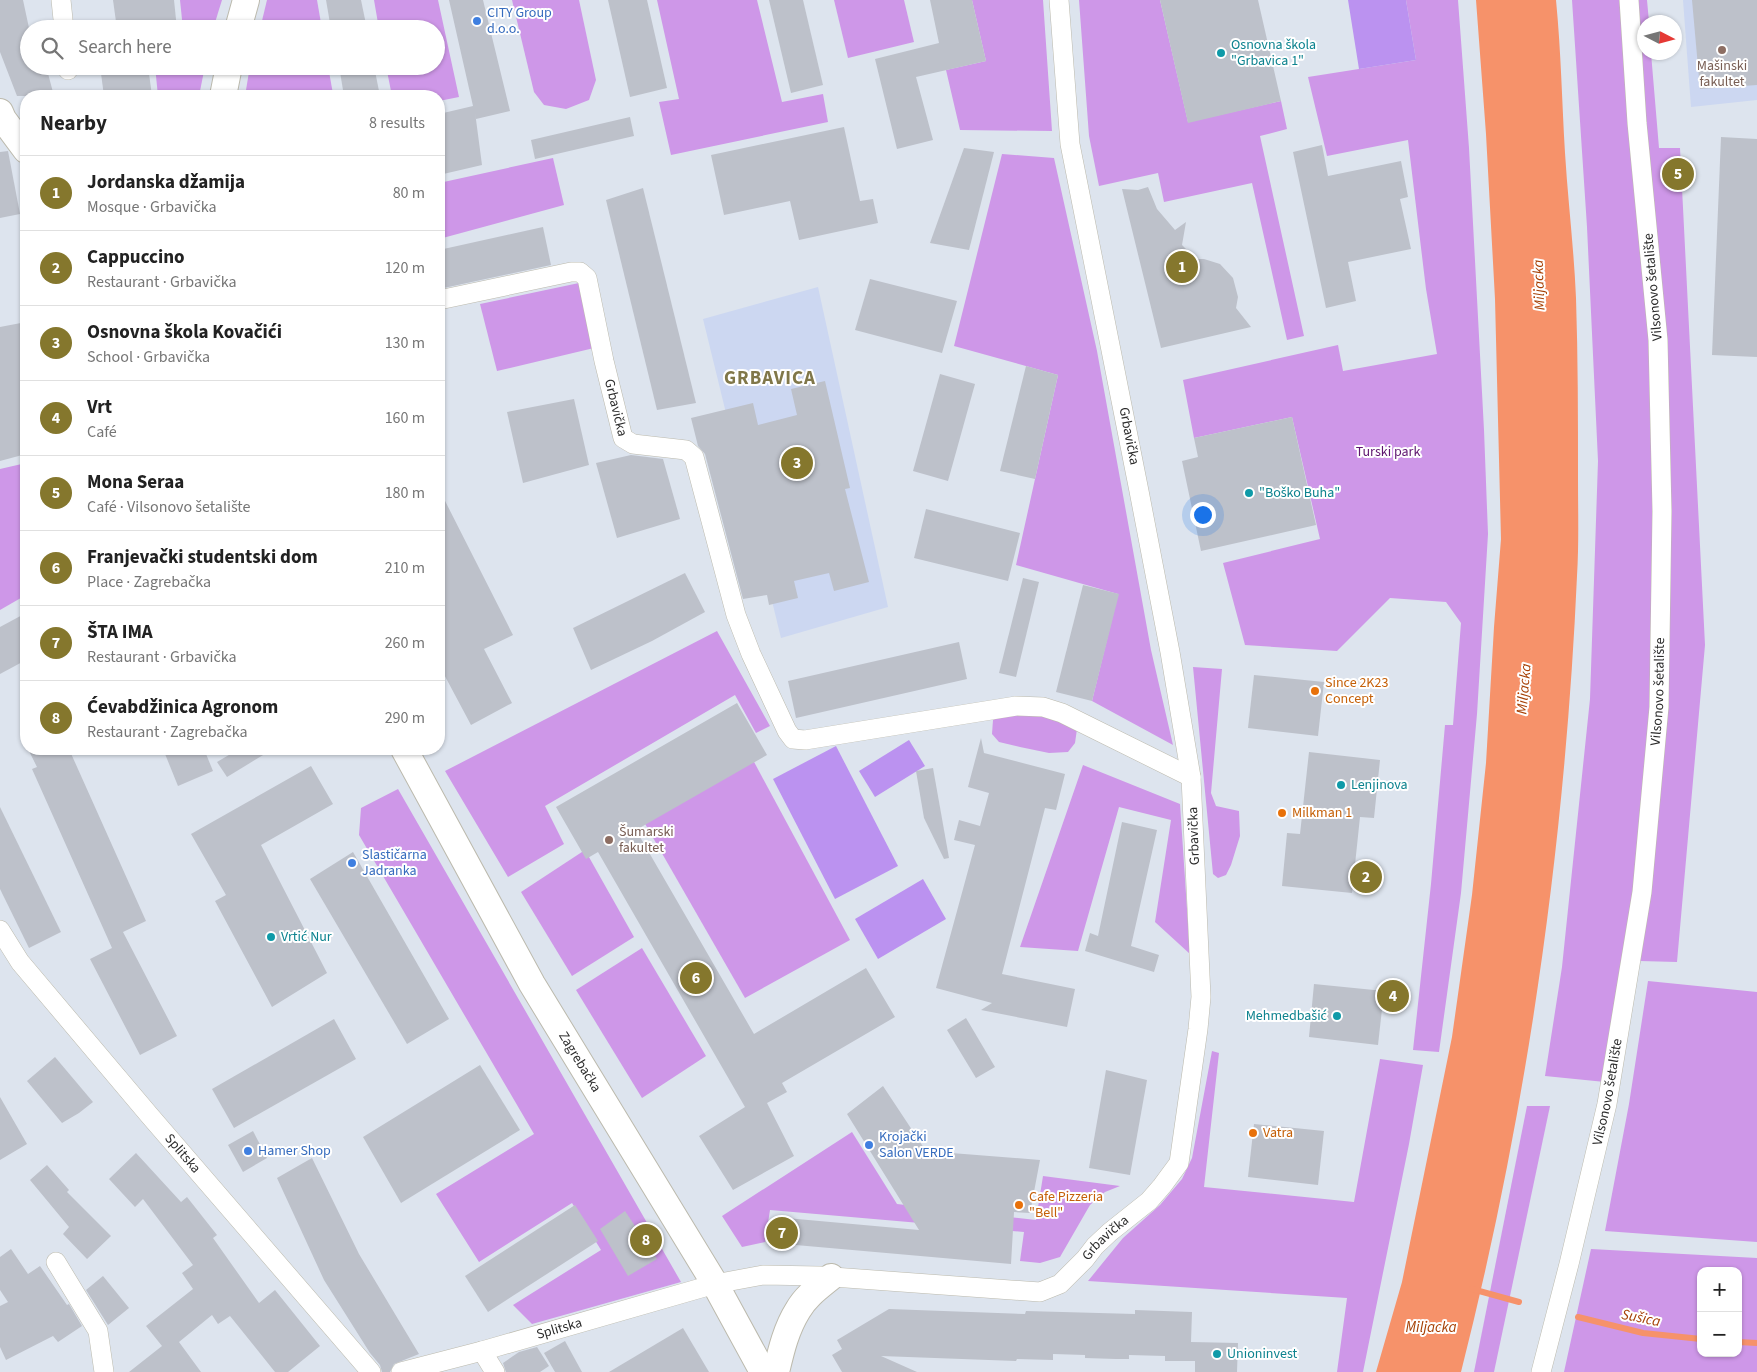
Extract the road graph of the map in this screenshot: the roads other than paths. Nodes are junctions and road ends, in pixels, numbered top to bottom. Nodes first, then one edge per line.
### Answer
1 (61, 0) edge
2 (246, 0) edge
3 (1058, 0) edge
4 (1629, 0) edge
5 (63, 20) edge
6 (240, 20) edge
7 (227, 75) edge
8 (224, 90) edge
9 (1, 118) edge
10 (20, 142) edge
11 (445, 299) edge
12 (407, 755) edge
13 (1191, 777) junction
14 (0, 930) edge
15 (56, 1262) dead end
16 (831, 1277) junction
17 (715, 1284) junction
18 (482, 1351) junction
19 (104, 1372) edge
20 (371, 1372) edge
21 (401, 1372) edge
22 (495, 1372) edge
23 (763, 1372) edge
24 (776, 1372) edge
25 (1541, 1372) edge

1 - 5 street
2 - 6 main road
3 - 13 street, Grbavička
4 - 25 street, Vilsonovo šetalište
7 - 8 main road
9 - 10 main road
11 - 13 street, Grbavička
12 - 17 main road, Zagrebačka
13 - 16 street, Grbavička
14 - 20 street, Splitska
15 - 19 street
16 - 17 street, Grbavička
16 - 24 main road
17 - 18 street, Splitska
17 - 23 main road, Zagrebačka
18 - 21 street, Splitska
18 - 22 street

